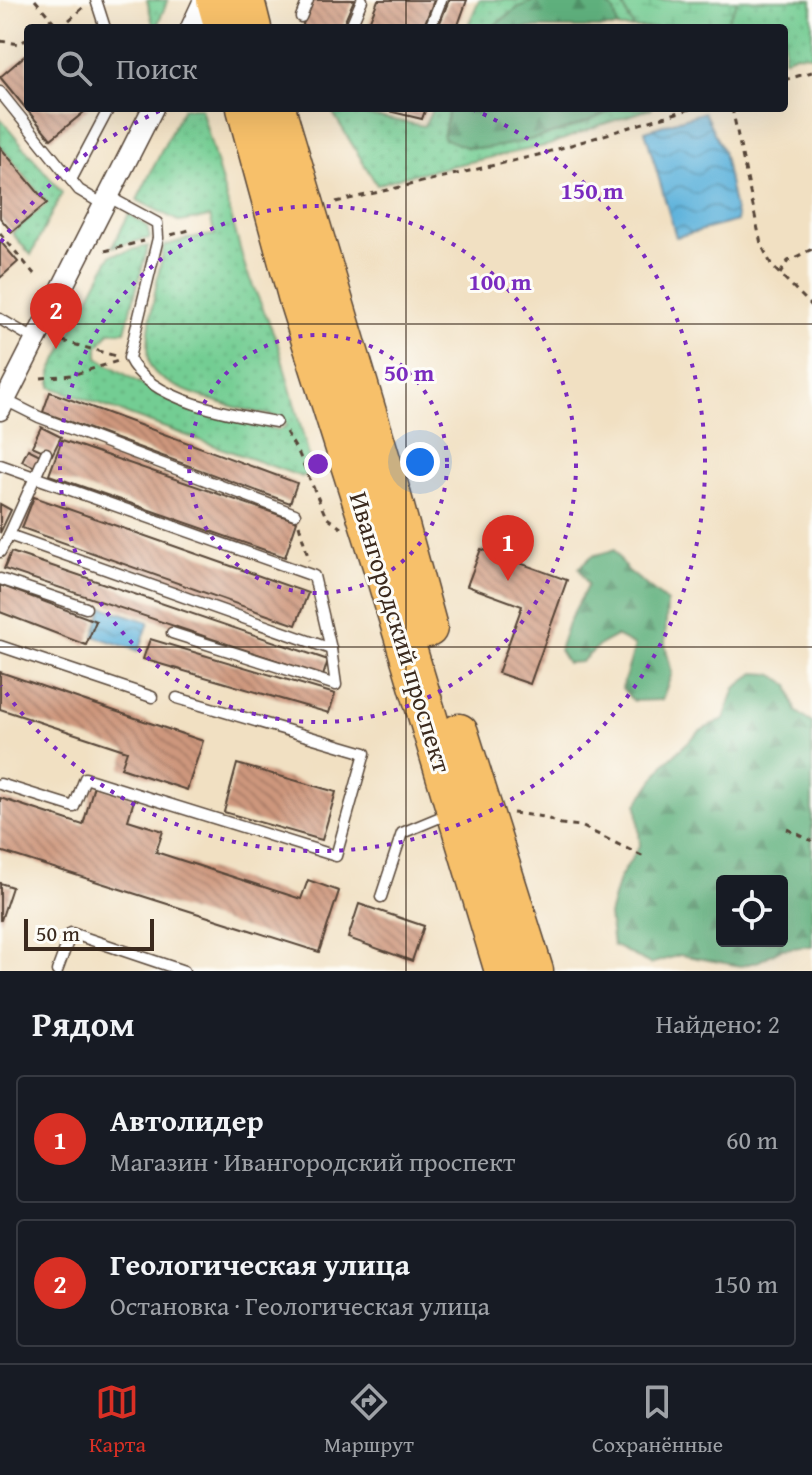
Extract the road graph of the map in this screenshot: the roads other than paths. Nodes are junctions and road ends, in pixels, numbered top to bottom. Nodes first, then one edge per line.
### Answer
1 (96, 0) edge
2 (204, 0) edge
3 (216, 0) edge
4 (245, 0) edge
5 (308, 0) edge
6 (362, 0) edge
7 (441, 0) edge
8 (301, 17) dead end
9 (104, 24) edge
10 (193, 24) edge
11 (223, 24) edge
12 (251, 24) edge
13 (352, 24) edge
14 (432, 24) edge
15 (0, 92) edge
16 (107, 112) edge
17 (151, 112) edge
18 (247, 112) edge
19 (277, 112) edge
20 (71, 180) junction
21 (107, 201) junction
22 (0, 319) edge
23 (36, 340) junction
24 (2, 405) edge
25 (276, 422) road end
26 (46, 453) dead end
27 (0, 465) edge
28 (35, 478) junction
29 (295, 514) road end
30 (9, 535) junction
31 (0, 552) edge
32 (0, 579) edge
33 (86, 608) dead end
34 (172, 633) dead end
35 (0, 646) edge
36 (331, 649) junction
37 (152, 697) dead end
38 (177, 698) dead end
39 (0, 784) edge
40 (456, 811) junction
41 (381, 897) dead end
42 (57, 971) edge
43 (184, 971) edge
44 (504, 971) edge
45 (534, 971) edge

1 - 9 lane
2 - 10 street
3 - 11 highway
4 - 12 highway
5 - 8 lane
6 - 13 lane
7 - 14 lane
15 - 20 lane
16 - 20 lane
17 - 21 street
18 - 40 highway, Ивангородский проспект
19 - 45 highway, Ивангородский проспект
20 - 21 lane
21 - 23 street
21 - 25 lane
22 - 23 lane
23 - 24 street
24 - 29 lane
26 - 28 lane
27 - 28 lane
28 - 30 lane
28 - 36 lane
30 - 31 lane
30 - 36 lane
32 - 33 lane
34 - 36 lane
35 - 37 lane
38 - 39 lane
40 - 41 lane
40 - 44 highway, Ивангородский проспект
42 - 43 lane

